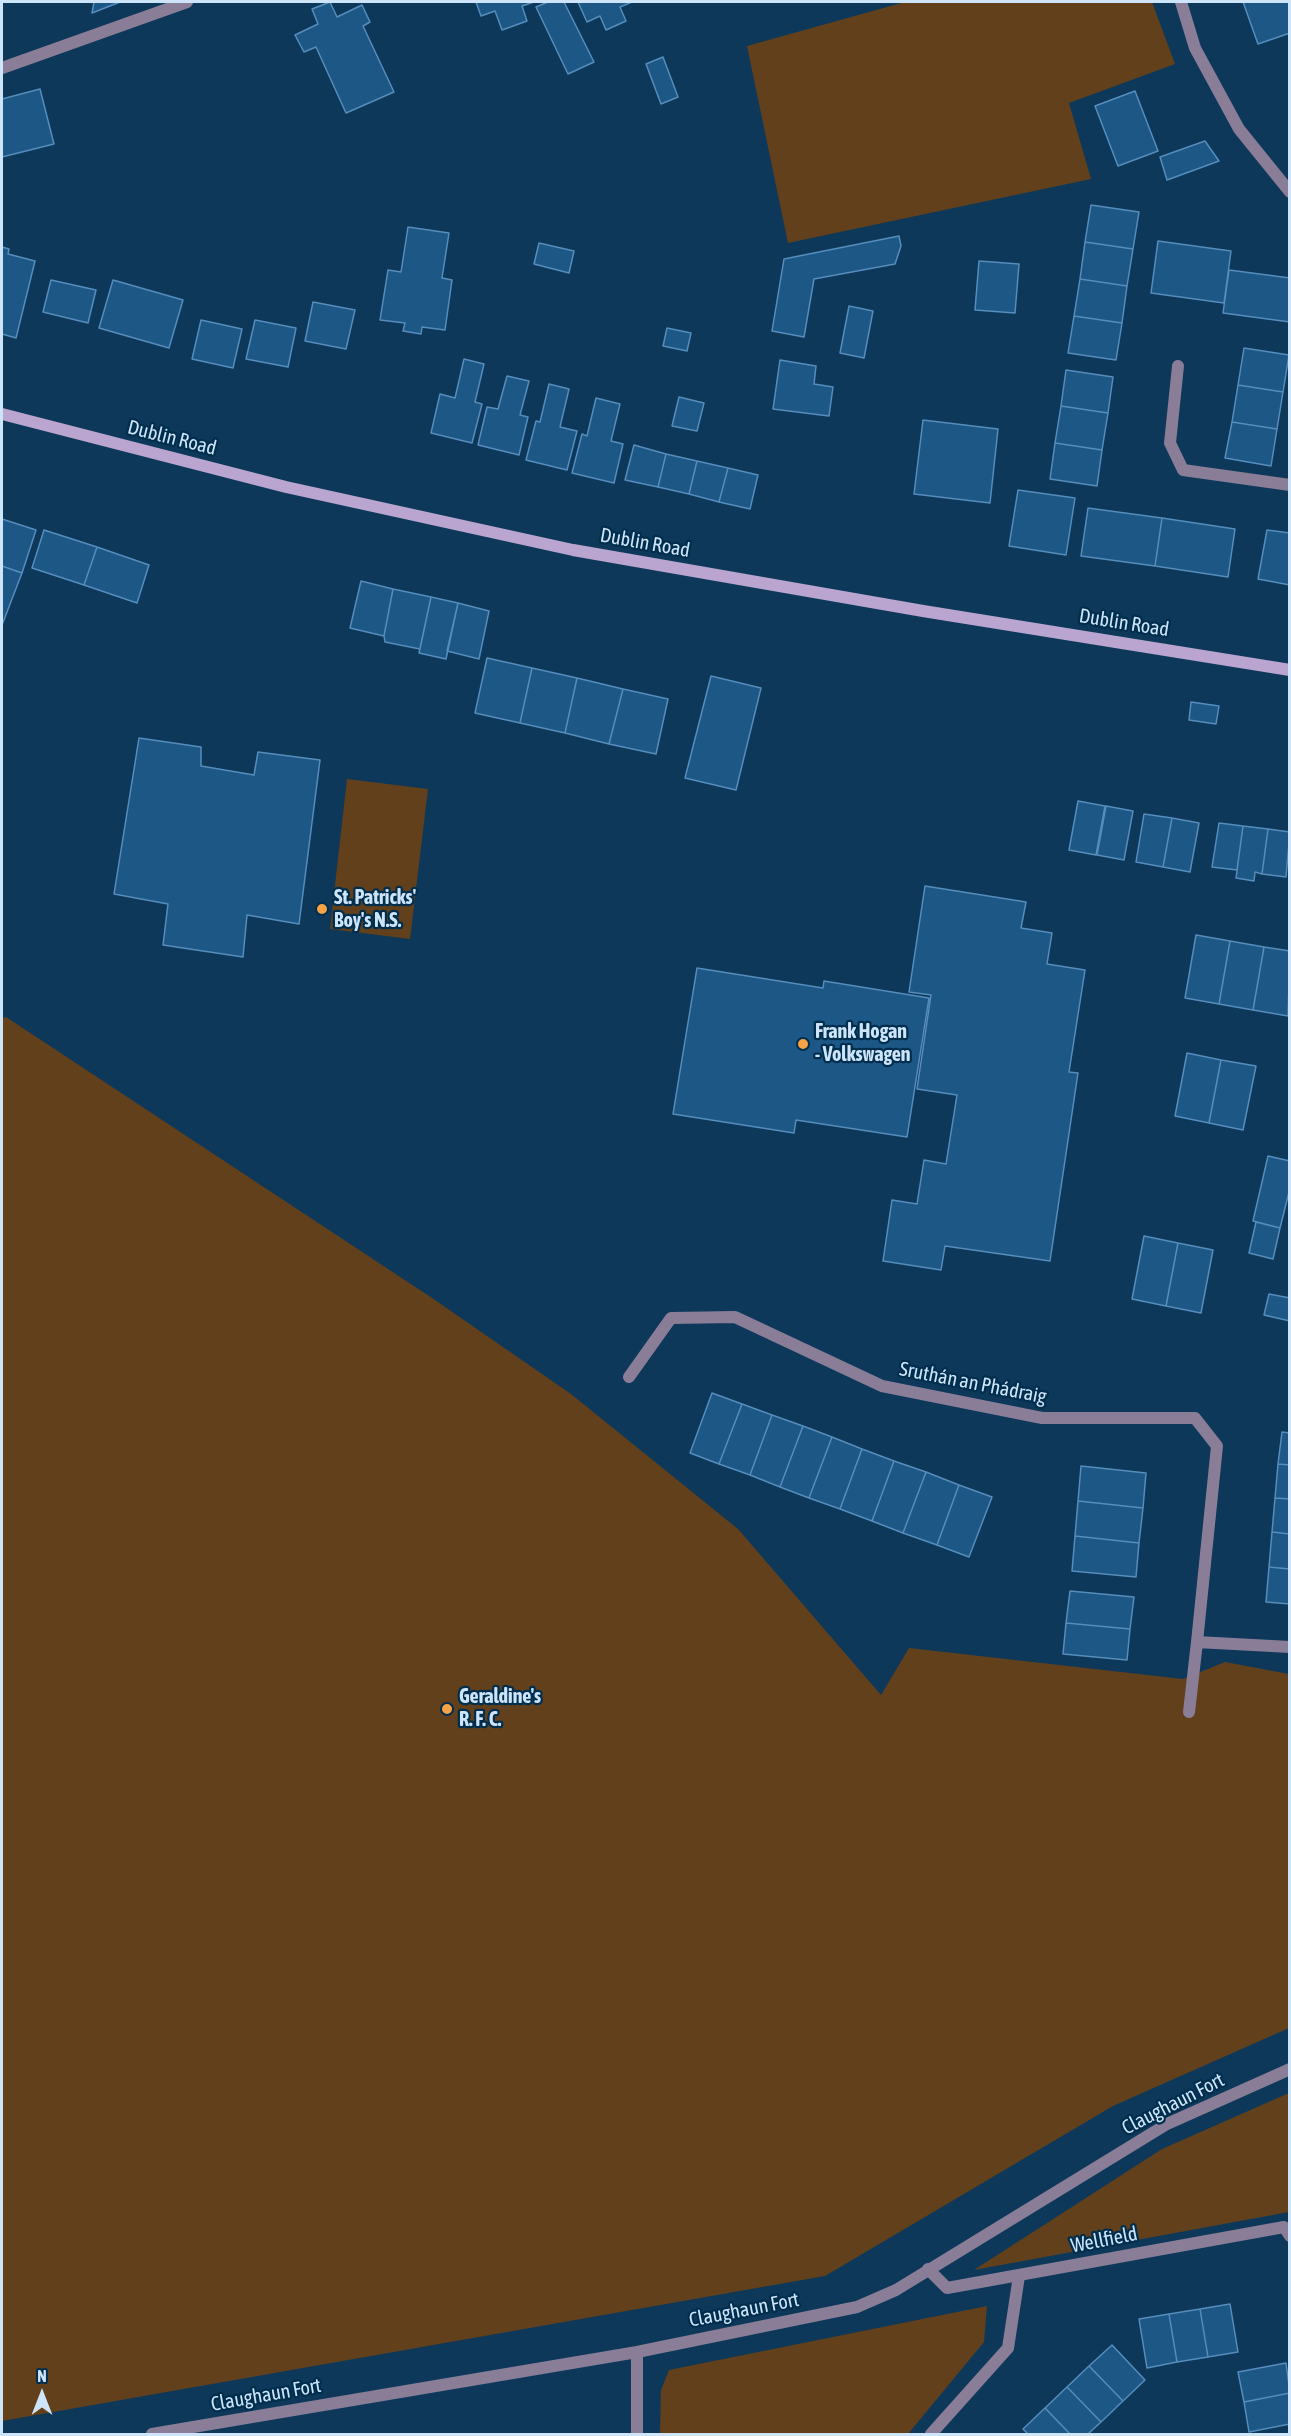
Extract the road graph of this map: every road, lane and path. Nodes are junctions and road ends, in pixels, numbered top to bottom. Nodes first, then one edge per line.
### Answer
1 (187, 2) edge
2 (1181, 2) edge
3 (2, 68) edge
4 (1290, 192) edge
5 (1178, 366) dead end
6 (2, 414) edge
7 (1290, 485) edge
8 (1290, 670) edge
9 (629, 1377) dead end
10 (1197, 1642) junction
11 (1290, 1647) edge
12 (1189, 1712) dead end
13 (1290, 2069) edge
14 (1290, 2236) edge
15 (928, 2269) junction
16 (1019, 2276) junction
17 (637, 2352) junction
18 (152, 2434) edge
19 (637, 2434) edge
20 (931, 2434) edge

1 - 3 street
2 - 4 street
5 - 7 street
6 - 8 main road, Dublin Road
9 - 10 street, Sruthán an Phádraig
10 - 11 street
10 - 12 street, Sruthán an Phádraig
13 - 15 street, Claughaun Fort
14 - 16 street, Wellfield
15 - 16 street, Wellfield
15 - 17 street, Claughaun Fort
16 - 20 street
17 - 18 street, Claughaun Fort
17 - 19 street

